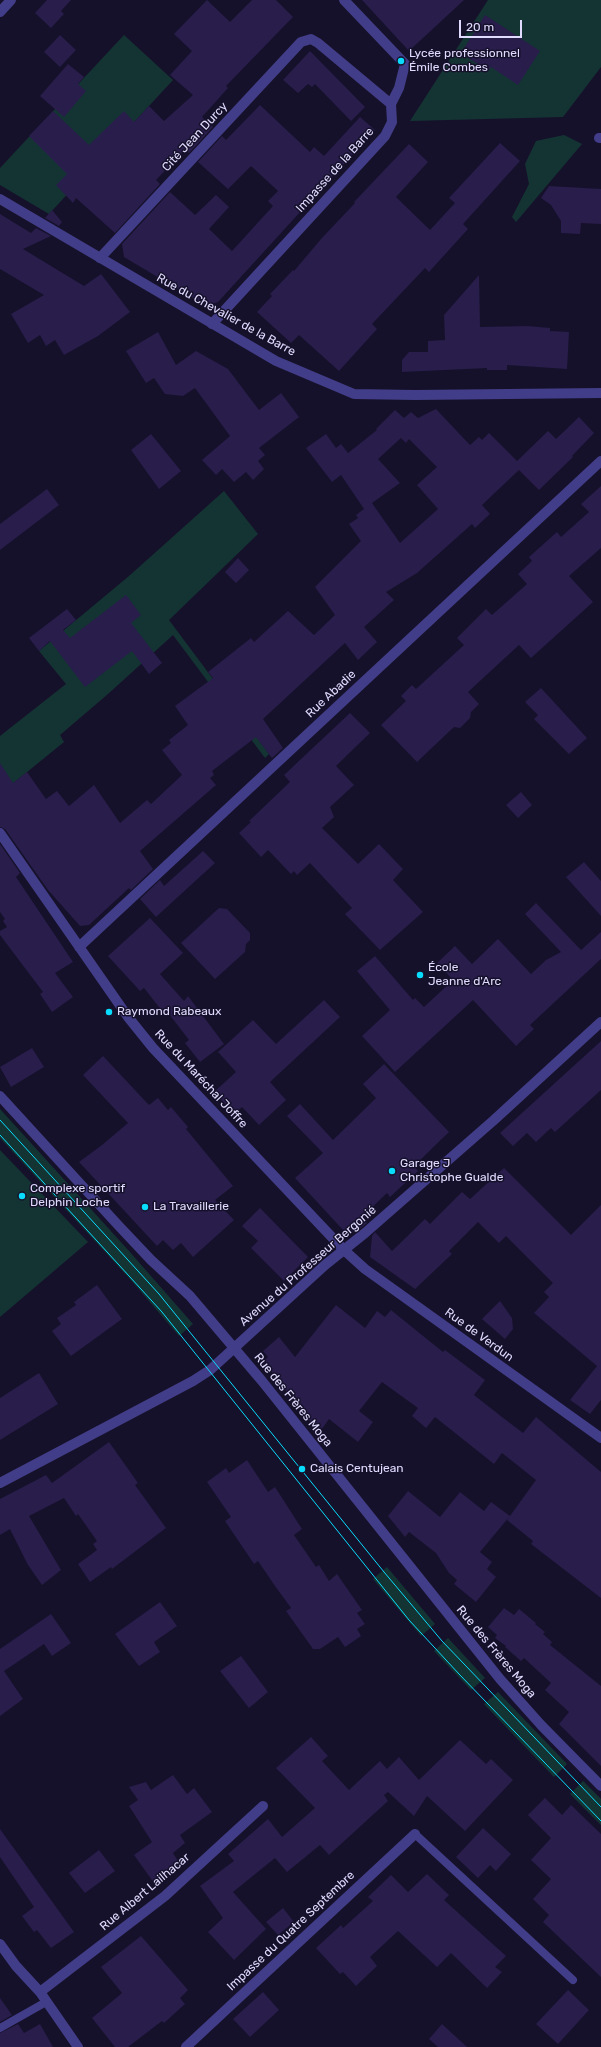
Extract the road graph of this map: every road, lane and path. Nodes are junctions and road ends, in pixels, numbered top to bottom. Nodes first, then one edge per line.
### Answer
1 (11, 0) edge
2 (344, 0) edge
3 (0, 12) edge
4 (392, 104) junction
5 (0, 199) edge
6 (100, 258) junction
7 (212, 324) junction
8 (601, 393) edge
9 (601, 461) edge
10 (0, 833) edge
11 (79, 947) junction
12 (601, 1022) edge
13 (0, 1096) edge
14 (344, 1250) junction
15 (234, 1350) junction
16 (601, 1438) edge
17 (0, 1483) edge
18 (601, 1786) edge
19 (263, 1806) dead end
20 (414, 1834) joint
21 (0, 1944) edge
22 (573, 1980) dead end
23 (40, 1992) junction
24 (46, 2002) junction
25 (0, 2028) edge
26 (78, 2047) edge
27 (186, 2047) edge

1 - 3 street
2 - 4 street, Impasse de la Barre
4 - 6 street, Cité Jean Durcy
4 - 7 street, Impasse de la Barre
5 - 6 street, Rue du Chevalier de la Barre
6 - 7 street, Rue du Chevalier de la Barre
7 - 8 street, Rue du Chevalier de la Barre
9 - 11 street, Rue Abadie
10 - 11 street, Rue du Maréchal Joffre
11 - 14 street, Rue du Maréchal Joffre
12 - 14 street, Avenue du Professeur Bergonié
13 - 15 street, Rue des Frères Moga
14 - 15 street, Avenue du Professeur Bergonié
14 - 16 street, Rue de Verdun
15 - 17 street, Avenue du Professeur Bergonié
15 - 18 street, Rue des Frères Moga
19 - 23 street, Rue Albert Lailhacar
20 - 22 lane
20 - 27 street, Impasse du Quatre Septembre
21 - 23 street
23 - 24 street
24 - 25 lane
24 - 26 street

